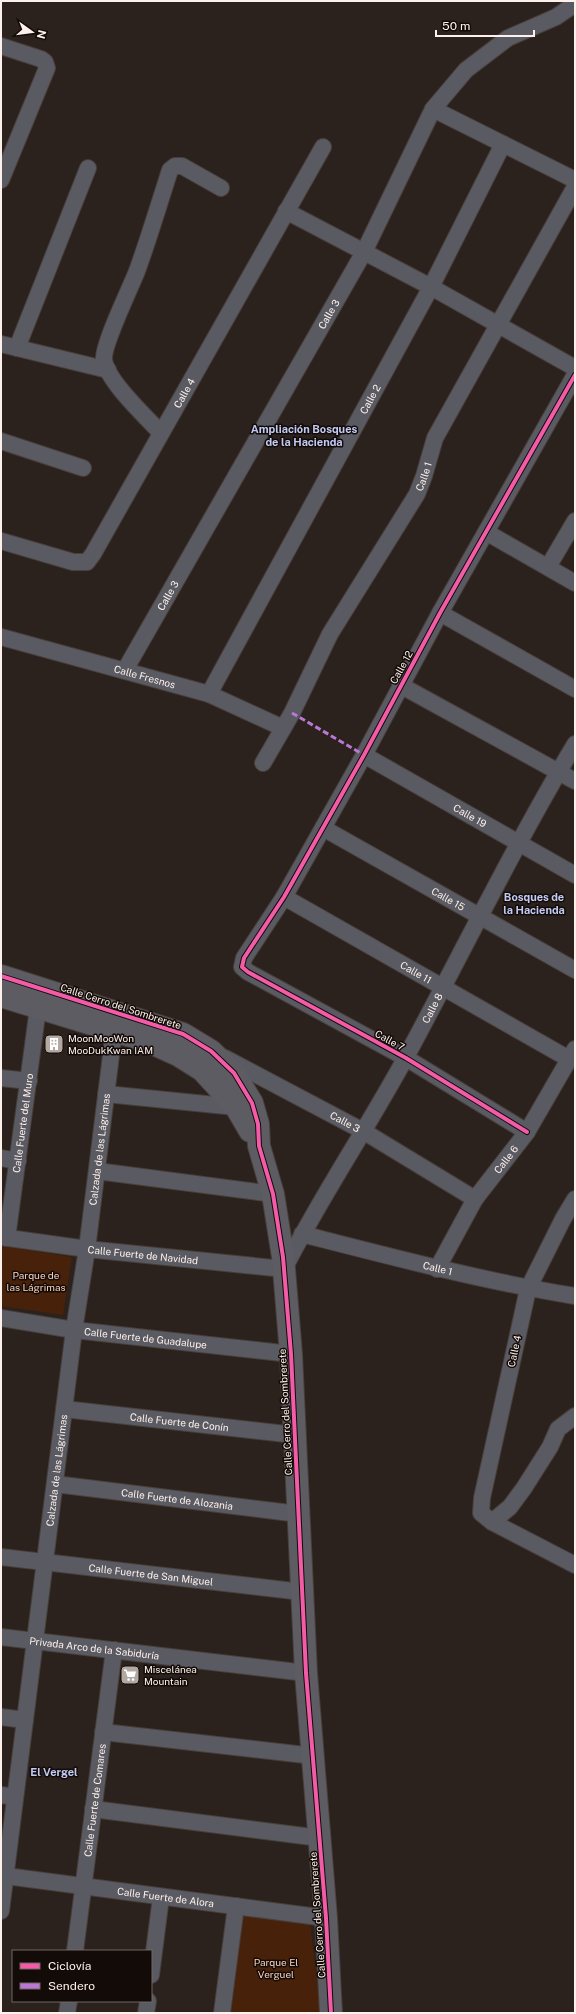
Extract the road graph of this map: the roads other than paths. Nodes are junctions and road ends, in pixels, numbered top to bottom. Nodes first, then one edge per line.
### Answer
1 (575, 4) edge
2 (1, 46) edge
3 (433, 109) junction
4 (503, 144) junction
5 (323, 147) dead end
6 (88, 168) dead end
7 (1, 180) edge
8 (575, 180) edge
9 (575, 187) edge
10 (221, 188) dead end
11 (286, 211) junction
12 (364, 252) junction
13 (431, 287) junction
14 (498, 324) junction
15 (1, 344) edge
16 (17, 348) junction
17 (575, 368) edge
18 (108, 370) junction
19 (575, 375) edge
20 (161, 433) junction
21 (1, 441) edge
22 (82, 468) dead end
23 (575, 521) edge
24 (486, 532) junction
25 (1, 541) edge
26 (548, 567) junction
27 (575, 583) edge
28 (440, 613) junction
29 (1, 637) edge
30 (124, 670) junction
31 (400, 684) junction
32 (575, 689) edge
33 (209, 694) junction
34 (283, 728) junction
35 (575, 744) edge
36 (364, 755) junction
37 (263, 763) dead end
38 (559, 771) junction
39 (575, 781) edge
40 (323, 828) junction
41 (519, 842) junction
42 (575, 875) edge
43 (284, 897) junction
44 (482, 916) junction
45 (242, 967) joint
46 (575, 970) edge
47 (1, 976) edge
48 (442, 987) junction
49 (1, 996) edge
50 (38, 1008) junction
51 (114, 1031) junction
52 (211, 1051) junction
53 (572, 1054) edge
54 (406, 1058) junction
55 (1, 1078) edge
56 (29, 1081) junction
57 (106, 1094) junction
58 (236, 1107) junction
59 (363, 1131) junction
60 (527, 1132) junction
61 (259, 1146) junction
62 (1, 1158) edge
63 (18, 1160) junction
64 (97, 1171) junction
65 (273, 1194) junction
66 (475, 1199) junction
67 (574, 1202) edge
68 (302, 1234) junction
69 (4, 1238) edge
70 (87, 1249) junction
71 (284, 1269) junction
72 (437, 1269) junction
73 (528, 1289) junction
74 (575, 1296) edge
75 (1, 1318) edge
76 (74, 1330) junction
77 (291, 1354) junction
78 (64, 1409) junction
79 (575, 1416) edge
80 (295, 1435) junction
81 (55, 1484) junction
82 (299, 1514) junction
83 (487, 1518) junction
84 (1, 1557) edge
85 (45, 1562) junction
86 (575, 1565) edge
87 (302, 1592) junction
88 (1, 1637) edge
89 (35, 1641) junction
90 (114, 1650) junction
91 (306, 1673) junction
92 (1, 1717) edge
93 (25, 1720) junction
94 (103, 1732) junction
95 (314, 1756) junction
96 (8, 1796) edge
97 (93, 1809) junction
98 (320, 1838) junction
99 (6, 1876) junction
100 (83, 1887) junction
101 (161, 1896) junction
102 (236, 1906) junction
103 (1, 1911) edge
104 (326, 1918) junction
105 (75, 1950) edge
106 (152, 1967) edge
107 (69, 2002) edge
108 (148, 2002) edge
109 (67, 2013) edge
110 (146, 2013) edge
111 (222, 2013) edge
112 (331, 2013) edge

1 - 3 street, Calle 3
2 - 7 street
3 - 4 street
3 - 12 street, Calle 3
4 - 8 street
4 - 13 street, Calle 2
5 - 11 street, Calle 4
6 - 16 street
9 - 14 street, Calle 1
10 - 18 street
11 - 12 street
11 - 20 street, Calle 4
12 - 13 street
12 - 30 street, Calle 3
13 - 14 street
13 - 33 street, Calle 2
14 - 17 street
14 - 34 street, Calle 1
15 - 16 street
16 - 18 street
18 - 20 street
19 - 24 street, Calle 12
20 - 25 street, Calle 4
21 - 22 street
23 - 26 street
24 - 26 street
24 - 28 street, Calle 12
26 - 27 street
28 - 31 street, Calle 12
28 - 32 street
29 - 30 street, Calle Fresnos
30 - 33 street, Calle Fresnos
31 - 36 street, Calle 12
31 - 38 street
33 - 34 street, Calle Fresnos
34 - 37 street, Calle 1
35 - 38 street, Calle 8
36 - 40 street, Calle 12
36 - 41 street, Calle 19
38 - 39 street
38 - 41 street, Calle 8
40 - 43 street, Calle 12
40 - 44 street, Calle 15
41 - 42 street, Calle 19
41 - 44 street, Calle 8
43 - 45 street, Calle 12
43 - 48 street, Calle 11
44 - 46 street, Calle 15
44 - 48 street, Calle 8
45 - 54 street, Calle 7
47 - 52 street, Calle Cerro del Sombrerete
48 - 53 street, Calle 11
48 - 54 street, Calle 8
49 - 50 street, Calle Cerro del Sombrerete
50 - 51 street, Calle Cerro del Sombrerete
50 - 56 street, Calle Fuerte del Muro
51 - 57 street, Calzada de las Lágrimas
51 - 58 street, Calle Cerro del Sombrerete
52 - 59 street, Calle 3
52 - 61 street, Calle Cerro del Sombrerete
53 - 60 street, Calle 6
54 - 59 street, Calle 8
54 - 60 street, Calle 7
55 - 56 street
56 - 63 street, Calle Fuerte del Muro
57 - 58 street
57 - 64 street, Calzada de las Lágrimas
58 - 61 street, Calle Cerro del Sombrerete
59 - 66 street, Calle 3
59 - 68 street, Calle 8
60 - 66 street, Calle 6
61 - 65 street, Calle Cerro del Sombrerete
62 - 63 street
63 - 69 street, Calle Fuerte del Muro
64 - 65 street
64 - 70 street, Calzada de las Lágrimas
65 - 71 street, Calle Cerro del Sombrerete
66 - 72 street, Calle 6
67 - 73 street, Calle 4
68 - 71 street, Calle 8
68 - 72 street, Calle 1
69 - 70 street, Calle Fuerte de Navidad
70 - 71 street, Calle Fuerte de Navidad
70 - 76 street, Calzada de las Lágrimas
71 - 77 street, Calle Cerro del Sombrerete
72 - 73 street, Calle 1
73 - 74 street, Calle 1
73 - 83 street, Calle 4
75 - 76 street, Calle Fuerte de Guadalupe
76 - 77 street, Calle Fuerte de Guadalupe
76 - 78 street, Calzada de las Lágrimas
77 - 80 street, Calle Cerro del Sombrerete
78 - 80 street, Calle Fuerte de Conín
78 - 81 street, Calzada de las Lágrimas
79 - 83 street
80 - 82 street, Calle Cerro del Sombrerete
81 - 82 street, Calle Fuerte de Alozania
81 - 85 street, Calzada de las Lágrimas
82 - 87 street, Calle Cerro del Sombrerete
83 - 86 street
84 - 85 street, Calle Fuerte de San Miguel
85 - 87 street, Calle Fuerte de San Miguel
85 - 89 street, Calzada de las Lágrimas
87 - 91 street, Calle Cerro del Sombrerete
88 - 89 street, Privada Arco de la Sabiduría
89 - 90 street, Privada Arco de la Sabiduría
89 - 93 street, Calzada de las Lágrimas
90 - 91 street, Privada Arco de la Sabiduría
90 - 94 street, Calle Fuerte de Comares
91 - 95 street, Calle Cerro del Sombrerete
92 - 93 street
93 - 96 street, Calzada de las Lágrimas
94 - 95 street
94 - 97 street, Calle Fuerte de Comares
95 - 98 street, Calle Cerro del Sombrerete
96 - 99 street, Calzada de las Lágrimas
97 - 98 street
97 - 100 street, Calle Fuerte de Comares
98 - 104 street, Calle Cerro del Sombrerete
99 - 100 street, Calle Fuerte de Alora
99 - 103 street, Calzada de las Lágrimas
100 - 101 street, Calle Fuerte de Alora
100 - 105 street, Calle Fuerte de Comares
101 - 102 street, Calle Fuerte de Alora
101 - 106 street
102 - 104 street, Calle Fuerte de Alora
102 - 111 street
104 - 112 street, Calle Cerro del Sombrerete
107 - 109 street
108 - 110 street

